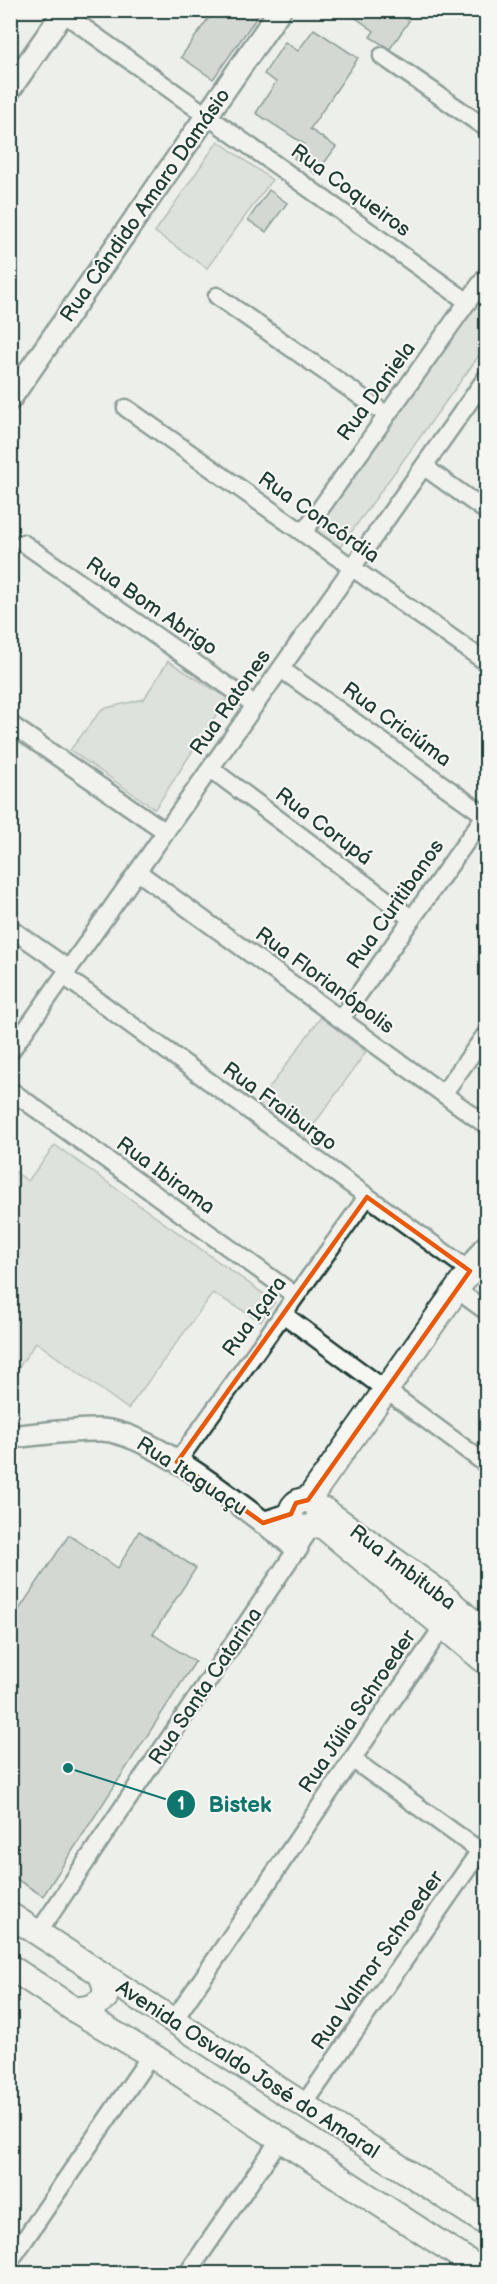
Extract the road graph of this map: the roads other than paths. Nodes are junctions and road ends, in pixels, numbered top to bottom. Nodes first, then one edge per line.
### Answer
1 (280, 10) edge
2 (62, 11) edge
3 (382, 56) dead end
4 (10, 89) edge
5 (208, 115) junction
6 (486, 128) edge
7 (486, 276) edge
8 (217, 296) dead end
9 (468, 302) junction
10 (486, 378) edge
11 (10, 399) edge
12 (126, 408) dead end
13 (387, 415) junction
14 (427, 463) junction
15 (486, 511) edge
16 (303, 533) junction
17 (23, 543) dead end
18 (352, 568) junction
19 (486, 662) edge
20 (281, 669) junction
21 (255, 705) junction
22 (10, 724) edge
23 (211, 769) junction
24 (486, 815) edge
25 (166, 832) junction
26 (138, 872) junction
27 (412, 919) junction
28 (10, 928) edge
29 (66, 973) junction
30 (341, 1019) junction
31 (486, 1034) edge
32 (10, 1052) edge
33 (10, 1090) edge
34 (443, 1094) junction
35 (486, 1125) edge
36 (367, 1197) junction
37 (486, 1248) edge
38 (464, 1280) junction
39 (296, 1296) junction
40 (486, 1311) edge
41 (283, 1314) junction
42 (386, 1390) junction
43 (10, 1437) edge
44 (177, 1462) junction
45 (486, 1464) edge
46 (308, 1514) junction
47 (263, 1524) junction
48 (297, 1548) junction
49 (450, 1616) junction
50 (486, 1634) edge
51 (486, 1662) edge
52 (352, 1759) junction
53 (483, 1846) edge
54 (10, 1915) edge
55 (38, 1933) junction
56 (10, 1967) edge
57 (101, 1975) junction
58 (75, 2010) junction
59 (174, 2020) junction
60 (151, 2055) junction
61 (305, 2103) junction
62 (280, 2139) junction
63 (485, 2221) edge
64 (10, 2261) edge
65 (486, 2273) edge
66 (187, 2274) edge

1 - 5 street, Rua Cândido Amaro Damásio
2 - 4 street
2 - 5 street, Rua Coqueiros
3 - 6 street
5 - 9 street, Rua Coqueiros
5 - 11 street, Rua Cândido Amaro Damásio
7 - 9 street, Rua Daniela
8 - 13 street
9 - 13 street, Rua Daniela
10 - 14 street, Rua Ratones
12 - 16 street, Rua Concórdia
13 - 16 street, Rua Daniela
14 - 15 street
14 - 18 street, Rua Ratones
16 - 18 street, Rua Concórdia
17 - 21 street, Rua Bom Abrigo
18 - 19 street, Rua Concórdia
18 - 20 street, Rua Ratones
20 - 21 street, Rua Ratones
20 - 24 street, Rua Criciúma
21 - 23 street, Rua Ratones
22 - 25 street
23 - 25 street, Rua Ratones
23 - 27 street, Rua Corupá
24 - 27 street, Rua Curitibanos
25 - 26 street, Rua Ratones
26 - 29 street, Rua Ratones
26 - 30 street, Rua Florianópolis
27 - 30 street, Rua Curitibanos
28 - 29 street, Rua Fraiburgo
29 - 32 street, Rua Ratones
29 - 36 street, Rua Fraiburgo
30 - 34 street, Rua Florianópolis
31 - 34 street
33 - 39 street, Rua Ibirama
34 - 35 street, Rua Florianópolis
36 - 38 street, Rua Fraiburgo
36 - 39 street, Rua Içara
37 - 38 main road, Rua Santa Catarina
38 - 40 street, Rua Fraiburgo
38 - 42 main road, Rua Santa Catarina
39 - 41 street, Rua Içara
41 - 42 street
41 - 44 street, Rua Içara
42 - 45 street
42 - 46 main road, Rua Santa Catarina
43 - 44 street, Rua Itaguaçu
44 - 47 street, Rua Itaguaçu
46 - 47 street, Rua Itaguaçu
46 - 48 street, Rua Santa Catarina
46 - 49 main road
47 - 48 street, Rua Itaguaçu
48 - 55 street, Rua Santa Catarina
49 - 50 main road, Rua Imbituba
49 - 51 main road
49 - 52 street, Rua Júlia Schroeder
52 - 53 street
52 - 59 street, Rua Júlia Schroeder
53 - 61 street, Rua Valmor Schroeder
54 - 55 main road, Avenida Osvaldo José do Amaral
55 - 57 main road, Avenida Osvaldo José do Amaral
56 - 58 main road, Avenida Osvaldo José do Amaral
57 - 58 main road
57 - 59 main road, Avenida Osvaldo José do Amaral
58 - 60 main road, Avenida Osvaldo José do Amaral
59 - 61 main road, Avenida Osvaldo José do Amaral
60 - 62 main road, Avenida Osvaldo José do Amaral
60 - 64 street
61 - 63 main road, Avenida Osvaldo José do Amaral
62 - 65 main road, Avenida Osvaldo José do Amaral
62 - 66 street

